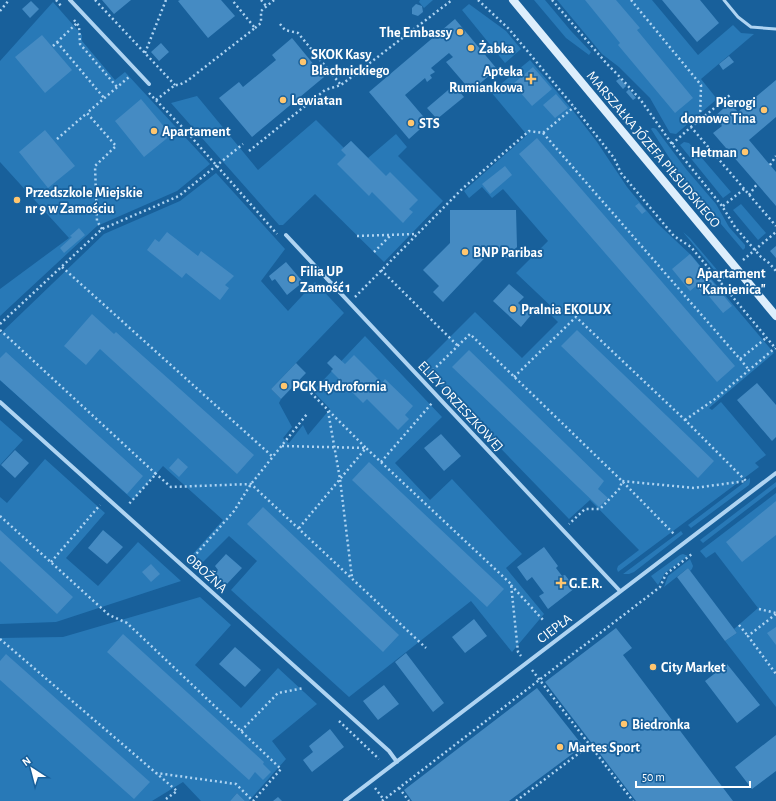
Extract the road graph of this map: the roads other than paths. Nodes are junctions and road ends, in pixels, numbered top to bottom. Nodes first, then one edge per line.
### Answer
1 (70, 0) edge
2 (513, 0) edge
3 (724, 0) edge
4 (776, 29) edge
5 (149, 84) dead end
6 (286, 235) dead end
7 (774, 310) edge
8 (0, 402) edge
9 (776, 473) edge
10 (620, 592) junction
11 (397, 762) junction
12 (345, 801) edge

1 - 5 street
2 - 7 street, MARSZAŁKA JÓZEFA PIŁSUDSKIEGO
3 - 4 lane
6 - 10 street, ELIZY ORZESZKOWEJ
8 - 11 street, OBOŹNA
9 - 10 street, CIEPŁA
10 - 11 street, CIEPŁA
11 - 12 street, CIEPŁA

